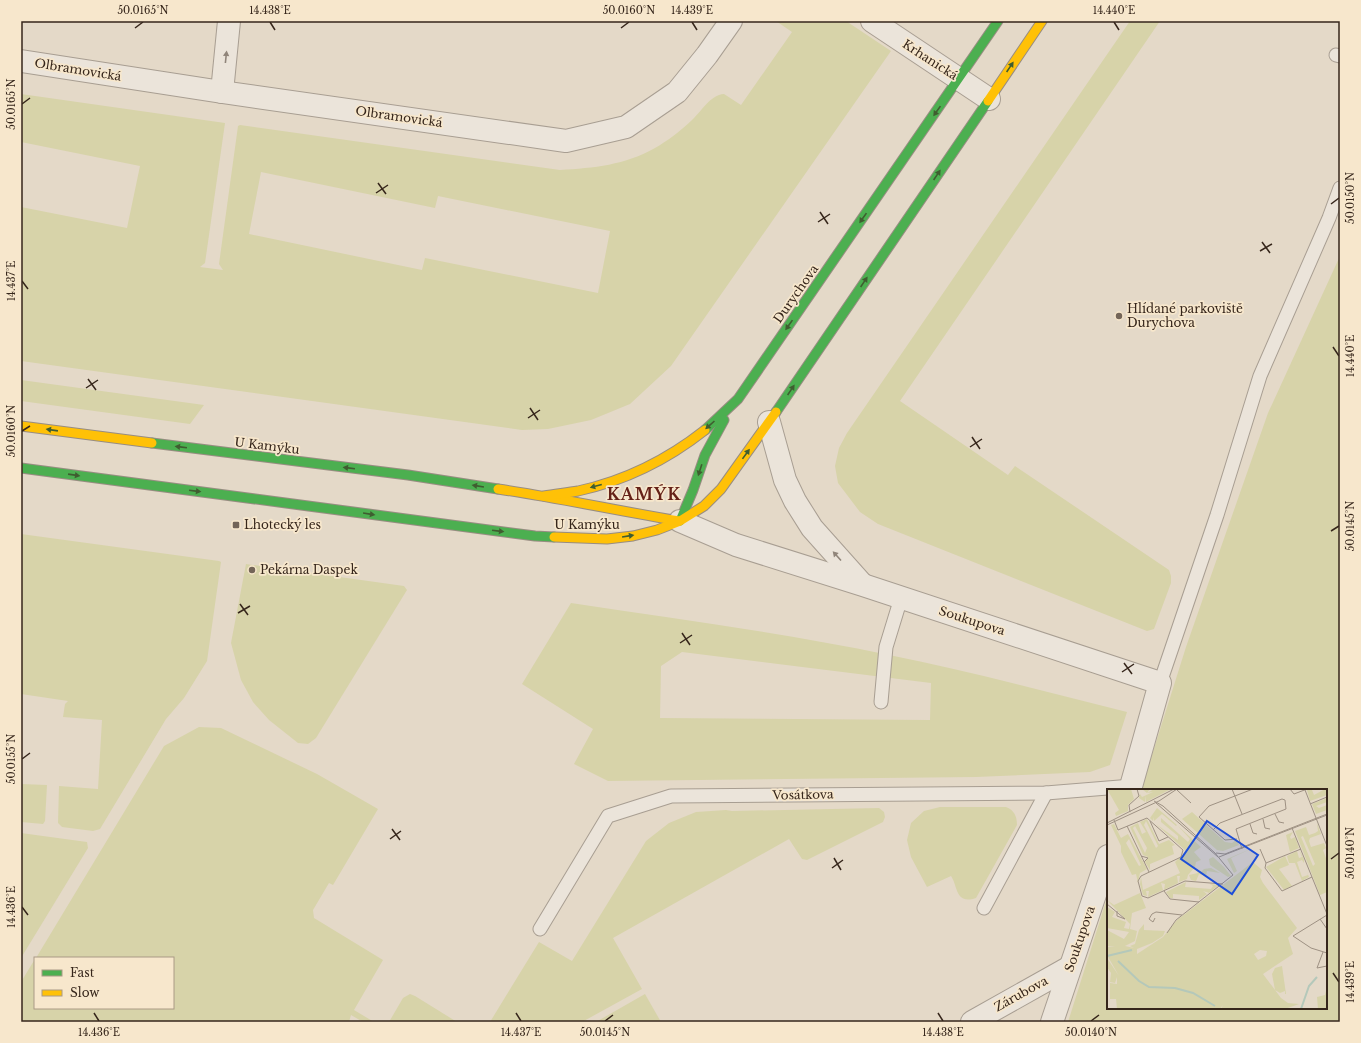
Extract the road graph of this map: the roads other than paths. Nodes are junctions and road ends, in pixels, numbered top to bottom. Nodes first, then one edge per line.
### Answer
1 (229, 21) edge
2 (731, 21) edge
3 (872, 21) edge
4 (998, 21) edge
5 (1042, 21) edge
6 (21, 62) edge
7 (959, 79) junction
8 (222, 92) junction
9 (989, 99) junction
10 (1340, 188) edge
11 (738, 399) junction
12 (769, 422) junction
13 (21, 426) edge
14 (21, 468) edge
15 (544, 496) junction
16 (680, 521) junction
17 (863, 585) junction
18 (901, 598) junction
19 (1160, 683) junction
20 (881, 702) dead end
21 (1131, 788) edge
22 (1107, 789) edge
23 (1114, 789) edge
24 (1046, 793) junction
25 (1107, 859) edge
26 (984, 908) dead end
27 (540, 929) dead end
28 (1070, 967) junction
29 (972, 1022) edge
30 (1052, 1022) edge

8 -> 1 street
2 - 8 street, Olbramovická
3 - 7 street, Krhanická
4 - 7 street, Durychova
9 -> 5 street
6 - 8 street, Olbramovická
7 - 9 street, Krhanická
7 -> 11 street, Durychova
12 -> 9 street
10 - 19 lane
11 -> 15 street, Durychova
11 -> 16 street
16 -> 12 street
17 -> 12 street
15 -> 13 street, U Kamýku
14 -> 16 street, U Kamýku
15 - 16 street, U Kamýku
16 - 17 street, Soukupova
17 - 18 street, Soukupova
18 - 19 street, Soukupova
18 - 20 lane
19 - 21 street
21 - 23 lane, Vosátkova
22 - 24 lane, Vosátkova
24 - 26 lane
24 - 27 lane, Vosátkova
25 - 28 street, Soukupova
28 - 29 street, Zárubova
28 - 30 street, Soukupova

